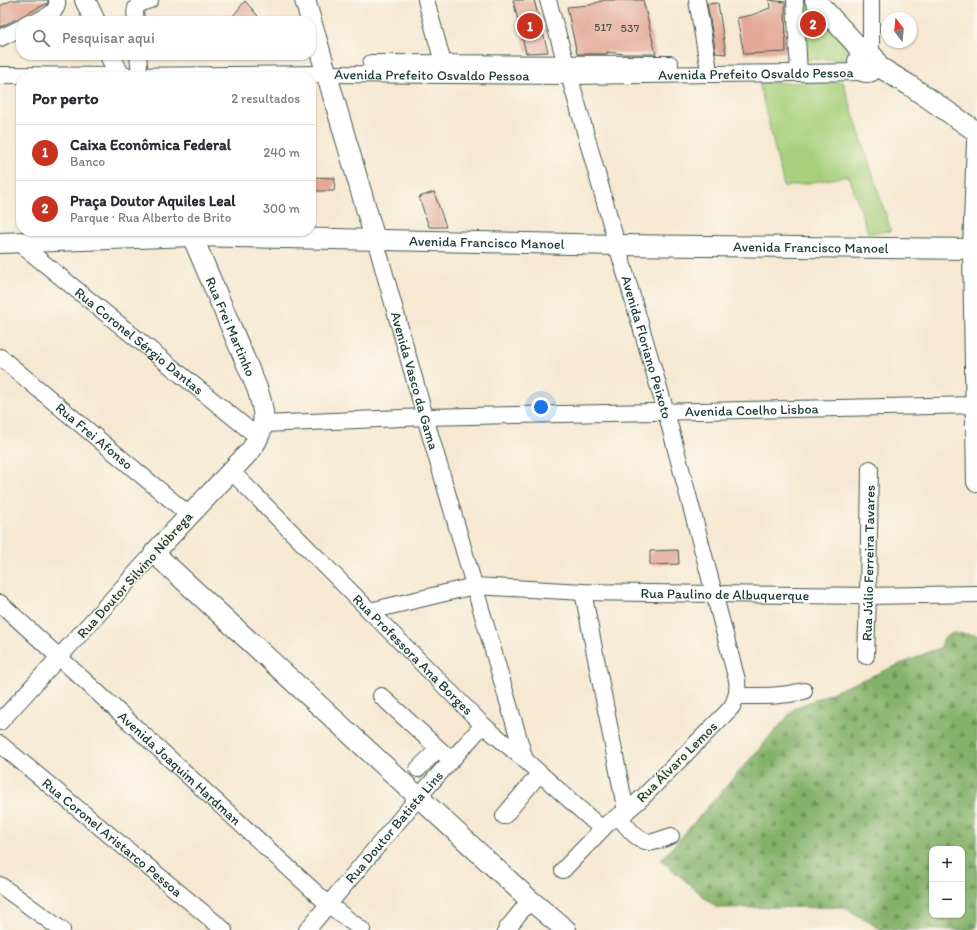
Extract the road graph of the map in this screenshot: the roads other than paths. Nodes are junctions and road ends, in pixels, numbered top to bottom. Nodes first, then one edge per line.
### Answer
1 (57, 0) edge
2 (85, 0) edge
3 (150, 0) edge
4 (305, 0) edge
5 (426, 0) edge
6 (548, 0) edge
7 (696, 0) edge
8 (796, 0) edge
9 (815, 0) edge
10 (870, 0) edge
11 (47, 16) edge
12 (93, 16) edge
13 (136, 16) edge
14 (310, 16) edge
15 (16, 30) edge
16 (0, 38) edge
17 (316, 38) edge
18 (139, 60) edge
19 (866, 61) junction
20 (708, 64) junction
21 (0, 65) edge
22 (116, 68) edge
23 (444, 68) junction
24 (798, 68) junction
25 (325, 69) junction
26 (568, 70) junction
27 (608, 70) junction
28 (50, 72) edge
29 (168, 72) edge
30 (280, 72) edge
31 (16, 74) edge
32 (0, 75) edge
33 (977, 132) edge
34 (977, 142) edge
35 (136, 236) edge
36 (192, 236) edge
37 (283, 236) edge
38 (375, 239) junction
39 (9, 243) edge
40 (617, 245) junction
41 (973, 249) junction
42 (0, 357) edge
43 (976, 405) edge
44 (666, 412) junction
45 (425, 417) junction
46 (261, 431) junction
47 (870, 469) dead end
48 (232, 472) junction
49 (977, 482) edge
50 (189, 515) junction
51 (154, 554) junction
52 (474, 586) junction
53 (584, 592) junction
54 (715, 594) junction
55 (977, 594) edge
56 (868, 596) junction
57 (0, 603) edge
58 (370, 611) junction
59 (866, 656) dead end
60 (59, 658) junction
61 (804, 691) dead end
62 (381, 696) dead end
63 (737, 696) junction
64 (0, 722) edge
65 (483, 725) junction
66 (0, 744) edge
67 (438, 749) junction
68 (451, 760) junction
69 (526, 760) junction
70 (418, 769) dead end
71 (540, 773) junction
72 (419, 797) junction
73 (622, 814) junction
74 (504, 816) dead end
75 (602, 829) junction
76 (670, 836) dead end
77 (563, 870) dead end
78 (0, 885) edge
79 (530, 900) junction
80 (328, 906) junction
81 (62, 930) edge
82 (224, 930) edge
83 (307, 930) edge
84 (362, 930) edge
85 (506, 930) edge
86 (566, 930) edge

1 - 11 street
2 - 12 main road
3 - 13 street
4 - 14 main road, Avenida Vasco da Gama
5 - 23 street
6 - 26 street, Avenida Floriano Peixoto
7 - 20 street
8 - 24 street
9 - 19 main road
10 - 19 street
15 - 16 street
17 - 25 main road, Avenida Vasco da Gama
18 - 22 street, Avenida Prefeito Osvaldo Pessoa
18 - 25 street, Avenida Prefeito Osvaldo Pessoa
19 - 24 street, Avenida Prefeito Osvaldo Pessoa
19 - 33 main road
20 - 24 street, Avenida Prefeito Osvaldo Pessoa
20 - 27 street, Avenida Prefeito Osvaldo Pessoa
21 - 22 street, Avenida Prefeito Osvaldo Pessoa
22 - 28 street, Avenida Prefeito Osvaldo Pessoa
22 - 29 street, Avenida Prefeito Osvaldo Pessoa
23 - 25 street, Avenida Prefeito Osvaldo Pessoa
23 - 26 street, Avenida Prefeito Osvaldo Pessoa
24 - 27 street, Avenida Prefeito Osvaldo Pessoa
25 - 30 street, Avenida Prefeito Osvaldo Pessoa
25 - 38 main road, Avenida Vasco da Gama
26 - 27 street, Avenida Prefeito Osvaldo Pessoa
26 - 40 street, Avenida Floriano Peixoto
31 - 32 street, Avenida Prefeito Osvaldo Pessoa
34 - 41 main road
35 - 39 main road, Avenida Francisco Manoel
36 - 46 main road, Rua Frei Martinho
37 - 38 main road, Avenida Francisco Manoel
38 - 40 main road, Avenida Francisco Manoel
38 - 45 street, Avenida Vasco da Gama
39 - 46 street, Rua Coronel Sérgio Dantas
40 - 41 main road, Avenida Francisco Manoel
40 - 44 street, Avenida Floriano Peixoto
41 - 43 main road
42 - 50 street, Rua Frei Afonso
43 - 44 street, Avenida Coelho Lisboa
43 - 49 main road
44 - 45 street, Avenida Coelho Lisboa
44 - 54 street, Avenida Floriano Peixoto
45 - 46 street, Avenida Coelho Lisboa
45 - 52 street, Avenida Vasco da Gama
46 - 48 main road, Rua Doutor Silvino Nóbrega
47 - 56 street, Rua Júlio Ferreira Tavares
48 - 50 main road, Rua Doutor Silvino Nóbrega
48 - 58 street, Rua Professora Ana Borges
50 - 51 main road, Rua Doutor Silvino Nóbrega
51 - 60 street, Rua Doutor Silvino Nóbrega
51 - 72 main road
52 - 53 street, Rua Paulino de Albuquerque
52 - 58 street, Rua Paulino de Albuquerque
52 - 69 street, Avenida Vasco da Gama
53 - 54 street, Rua Paulino de Albuquerque
53 - 73 street
54 - 56 street, Rua Paulino de Albuquerque
54 - 63 street, Avenida Floriano Peixoto
55 - 56 street, Rua Paulino de Albuquerque
56 - 59 street, Rua Júlio Ferreira Tavares
57 - 60 street, Avenida Joaquim Hardman
58 - 65 street, Rua Professora Ana Borges
60 - 64 street, Rua Doutor Silvino Nóbrega
60 - 80 street, Avenida Joaquim Hardman
61 - 63 street
62 - 67 street
63 - 73 street, Rua Álvaro Lemos
65 - 68 street, Rua Doutor Batista Lins
65 - 69 street, Rua Professora Ana Borges
66 - 82 street, Rua Coronel Aristarco Pessoa
67 - 68 street
67 - 70 street
68 - 72 street, Rua Doutor Batista Lins
69 - 71 street, Rua Professora Ana Borges
71 - 74 street
71 - 75 street, Rua Professora Ana Borges
72 - 79 main road
72 - 80 street, Rua Doutor Batista Lins
73 - 75 street, Rua Álvaro Lemos
73 - 76 street
75 - 77 street, Rua Álvaro Lemos
78 - 81 street
79 - 85 street
79 - 86 main road
80 - 83 street, Rua Doutor Batista Lins
80 - 84 street, Avenida Joaquim Hardman

